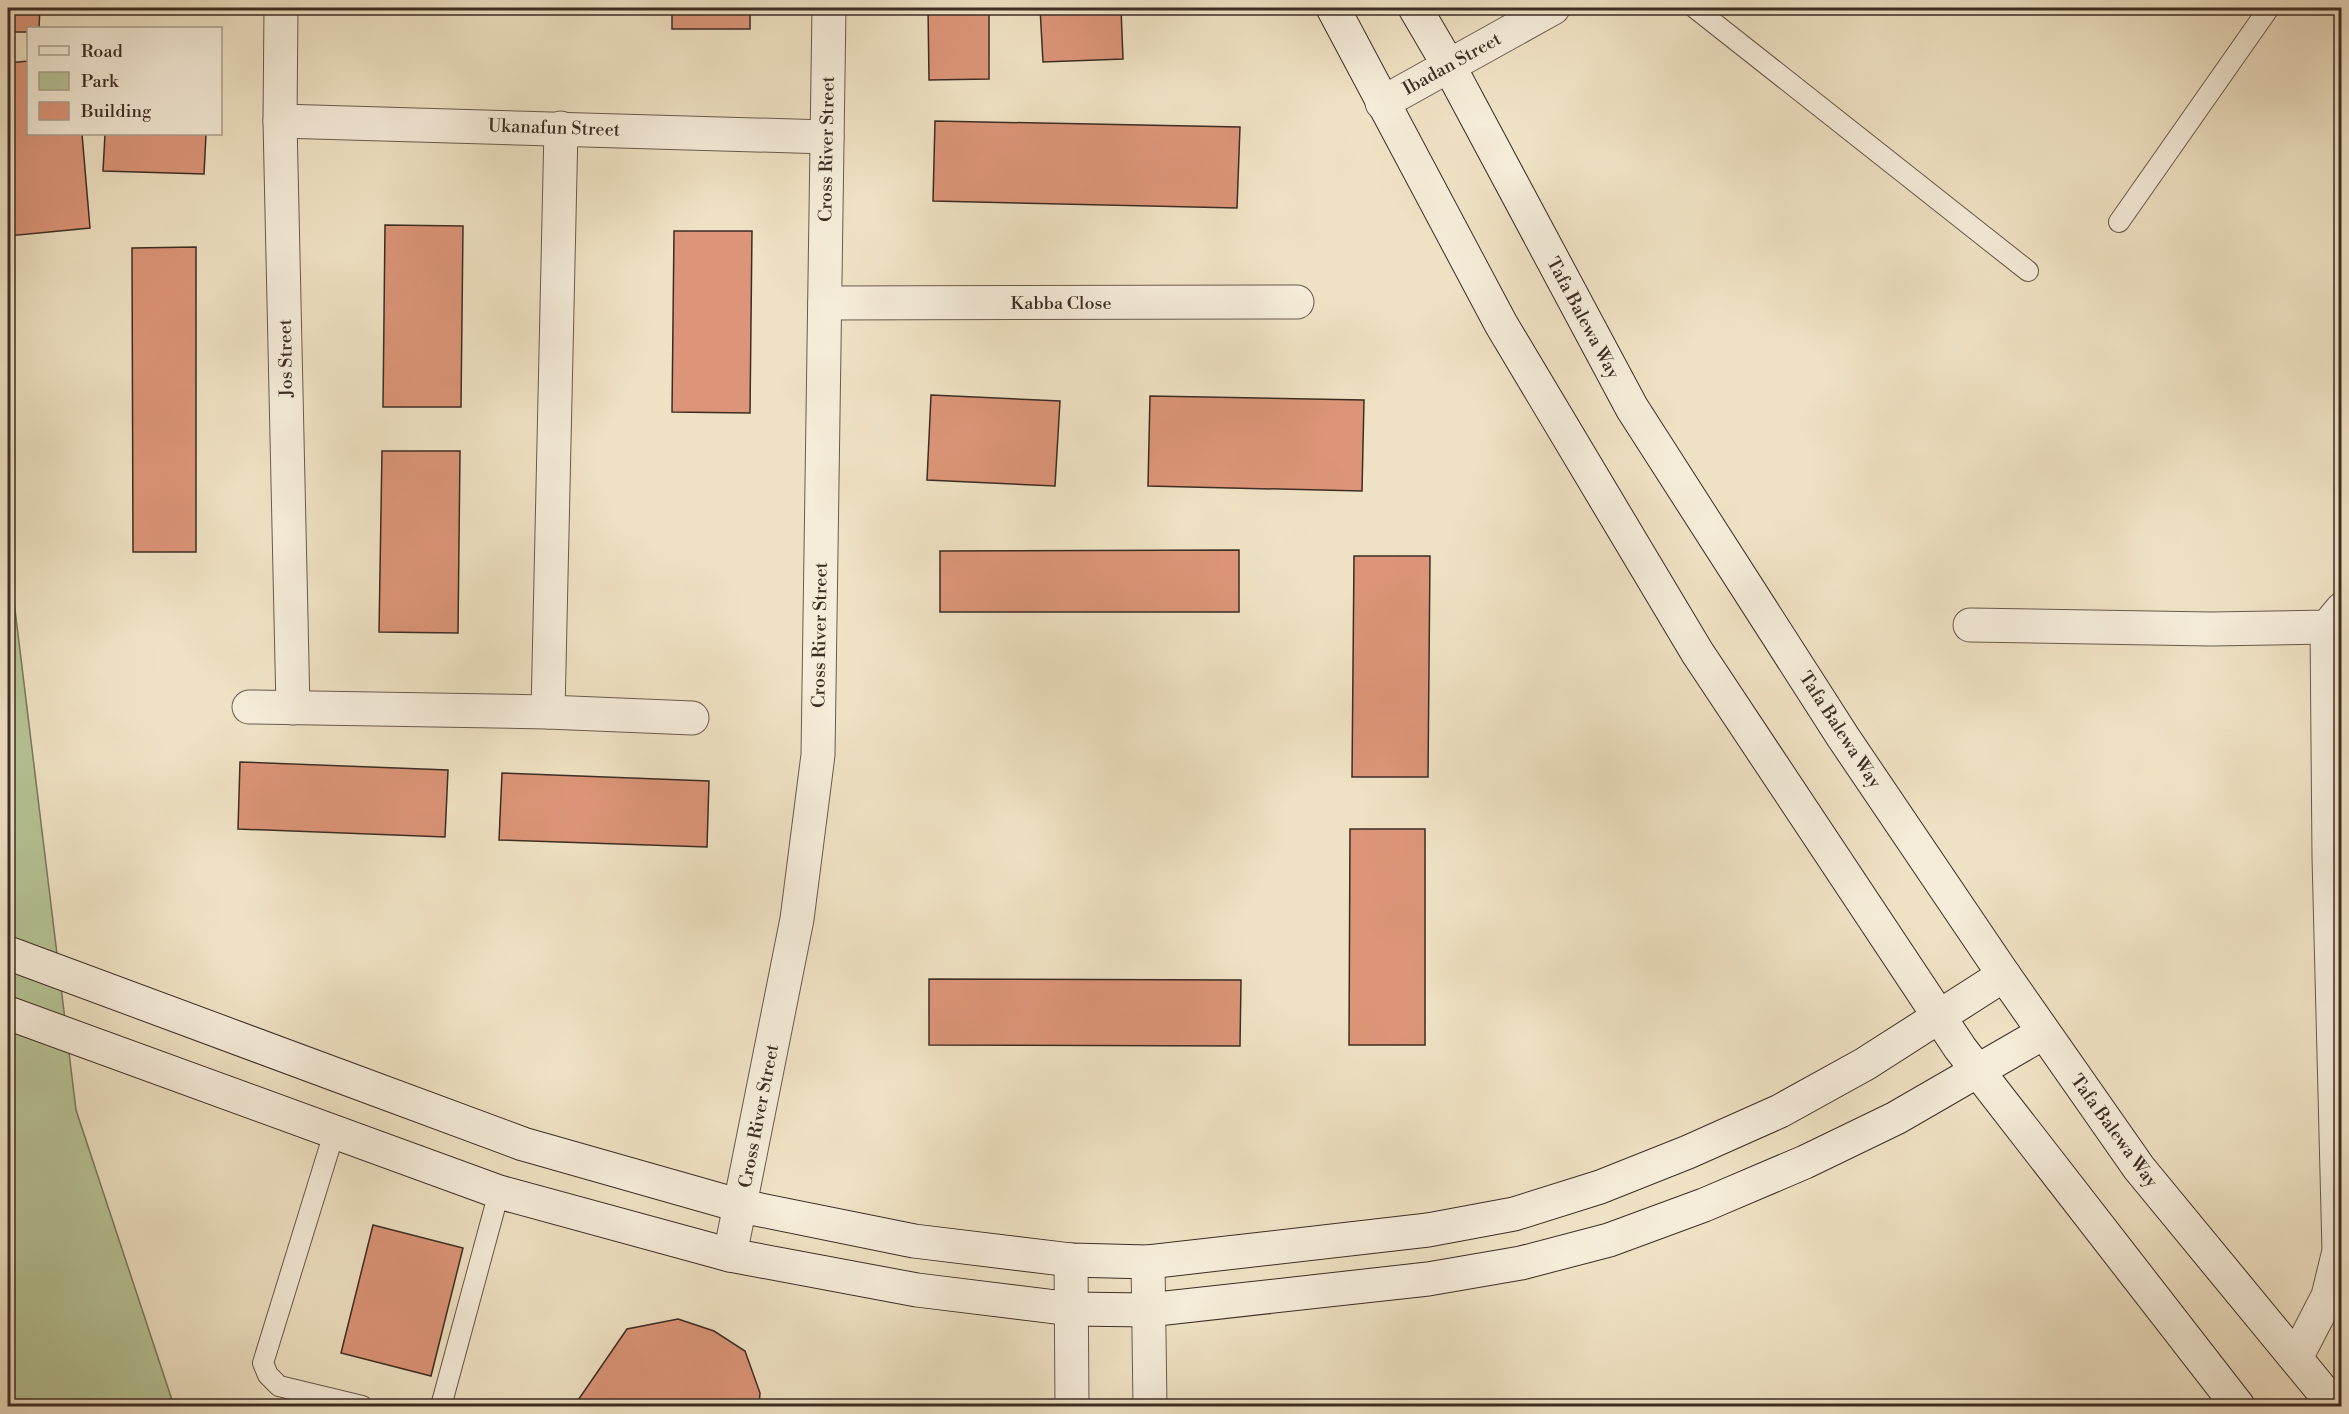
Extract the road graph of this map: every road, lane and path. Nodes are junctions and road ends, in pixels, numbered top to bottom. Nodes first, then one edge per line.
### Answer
1 (281, 8) edge
2 (829, 8) edge
3 (1333, 8) edge
4 (1415, 8) edge
5 (1553, 8) edge
6 (1695, 8) edge
7 (2269, 8) edge
8 (1449, 66) junction
9 (1382, 103) junction
10 (280, 121) junction
11 (561, 128) junction
12 (827, 137) junction
13 (2119, 222) dead end
14 (2028, 271) dead end
15 (1297, 302) dead end
16 (825, 303) junction
17 (2334, 618) edge
18 (1970, 625) dead end
19 (249, 707) dead end
20 (293, 708) junction
21 (548, 712) junction
22 (692, 718) dead end
23 (8, 953) edge
24 (2004, 975) junction
25 (8, 1012) edge
26 (1940, 1017) junction
27 (2043, 1033) junction
28 (1977, 1072) junction
29 (334, 1133) junction
30 (499, 1192) junction
31 (741, 1206) junction
32 (730, 1255) junction
33 (1071, 1260) junction
34 (1148, 1262) junction
35 (1072, 1309) junction
36 (1148, 1310) junction
37 (2296, 1358) junction
38 (2335, 1397) edge
39 (362, 1407) edge
40 (441, 1407) edge
41 (1072, 1407) edge
42 (1150, 1407) edge
43 (2238, 1407) edge

1 - 10 street, Jos Street
2 - 12 street, Cross River Street
3 - 9 street
4 - 8 street, Tafa Balewa Way
5 - 8 street, Ibadan Street
6 - 14 lane
7 - 13 lane
8 - 9 street, Ibadan Street
8 - 24 street, Tafa Balewa Way
9 - 26 street
10 - 11 street, Ukanafun Street
10 - 20 street, Jos Street
11 - 12 street, Ukanafun Street
11 - 21 street
12 - 16 street, Cross River Street
15 - 16 street, Kabba Close
16 - 31 street, Cross River Street
17 - 18 street
17 - 37 street
19 - 20 street
20 - 21 street
21 - 22 street
23 - 31 street
24 - 26 street
24 - 27 street, Tafa Balewa Way
25 - 29 street
26 - 28 street
26 - 34 street
27 - 28 street
27 - 37 street, Tafa Balewa Way
28 - 36 street
28 - 43 street
29 - 30 street
29 - 39 lane
30 - 32 street
30 - 40 lane
31 - 32 street, Cross River Street
31 - 33 street
32 - 35 street
33 - 34 street
33 - 35 street
34 - 36 street
35 - 36 street
35 - 41 street
36 - 42 street
37 - 38 street, Tafa Balewa Way

